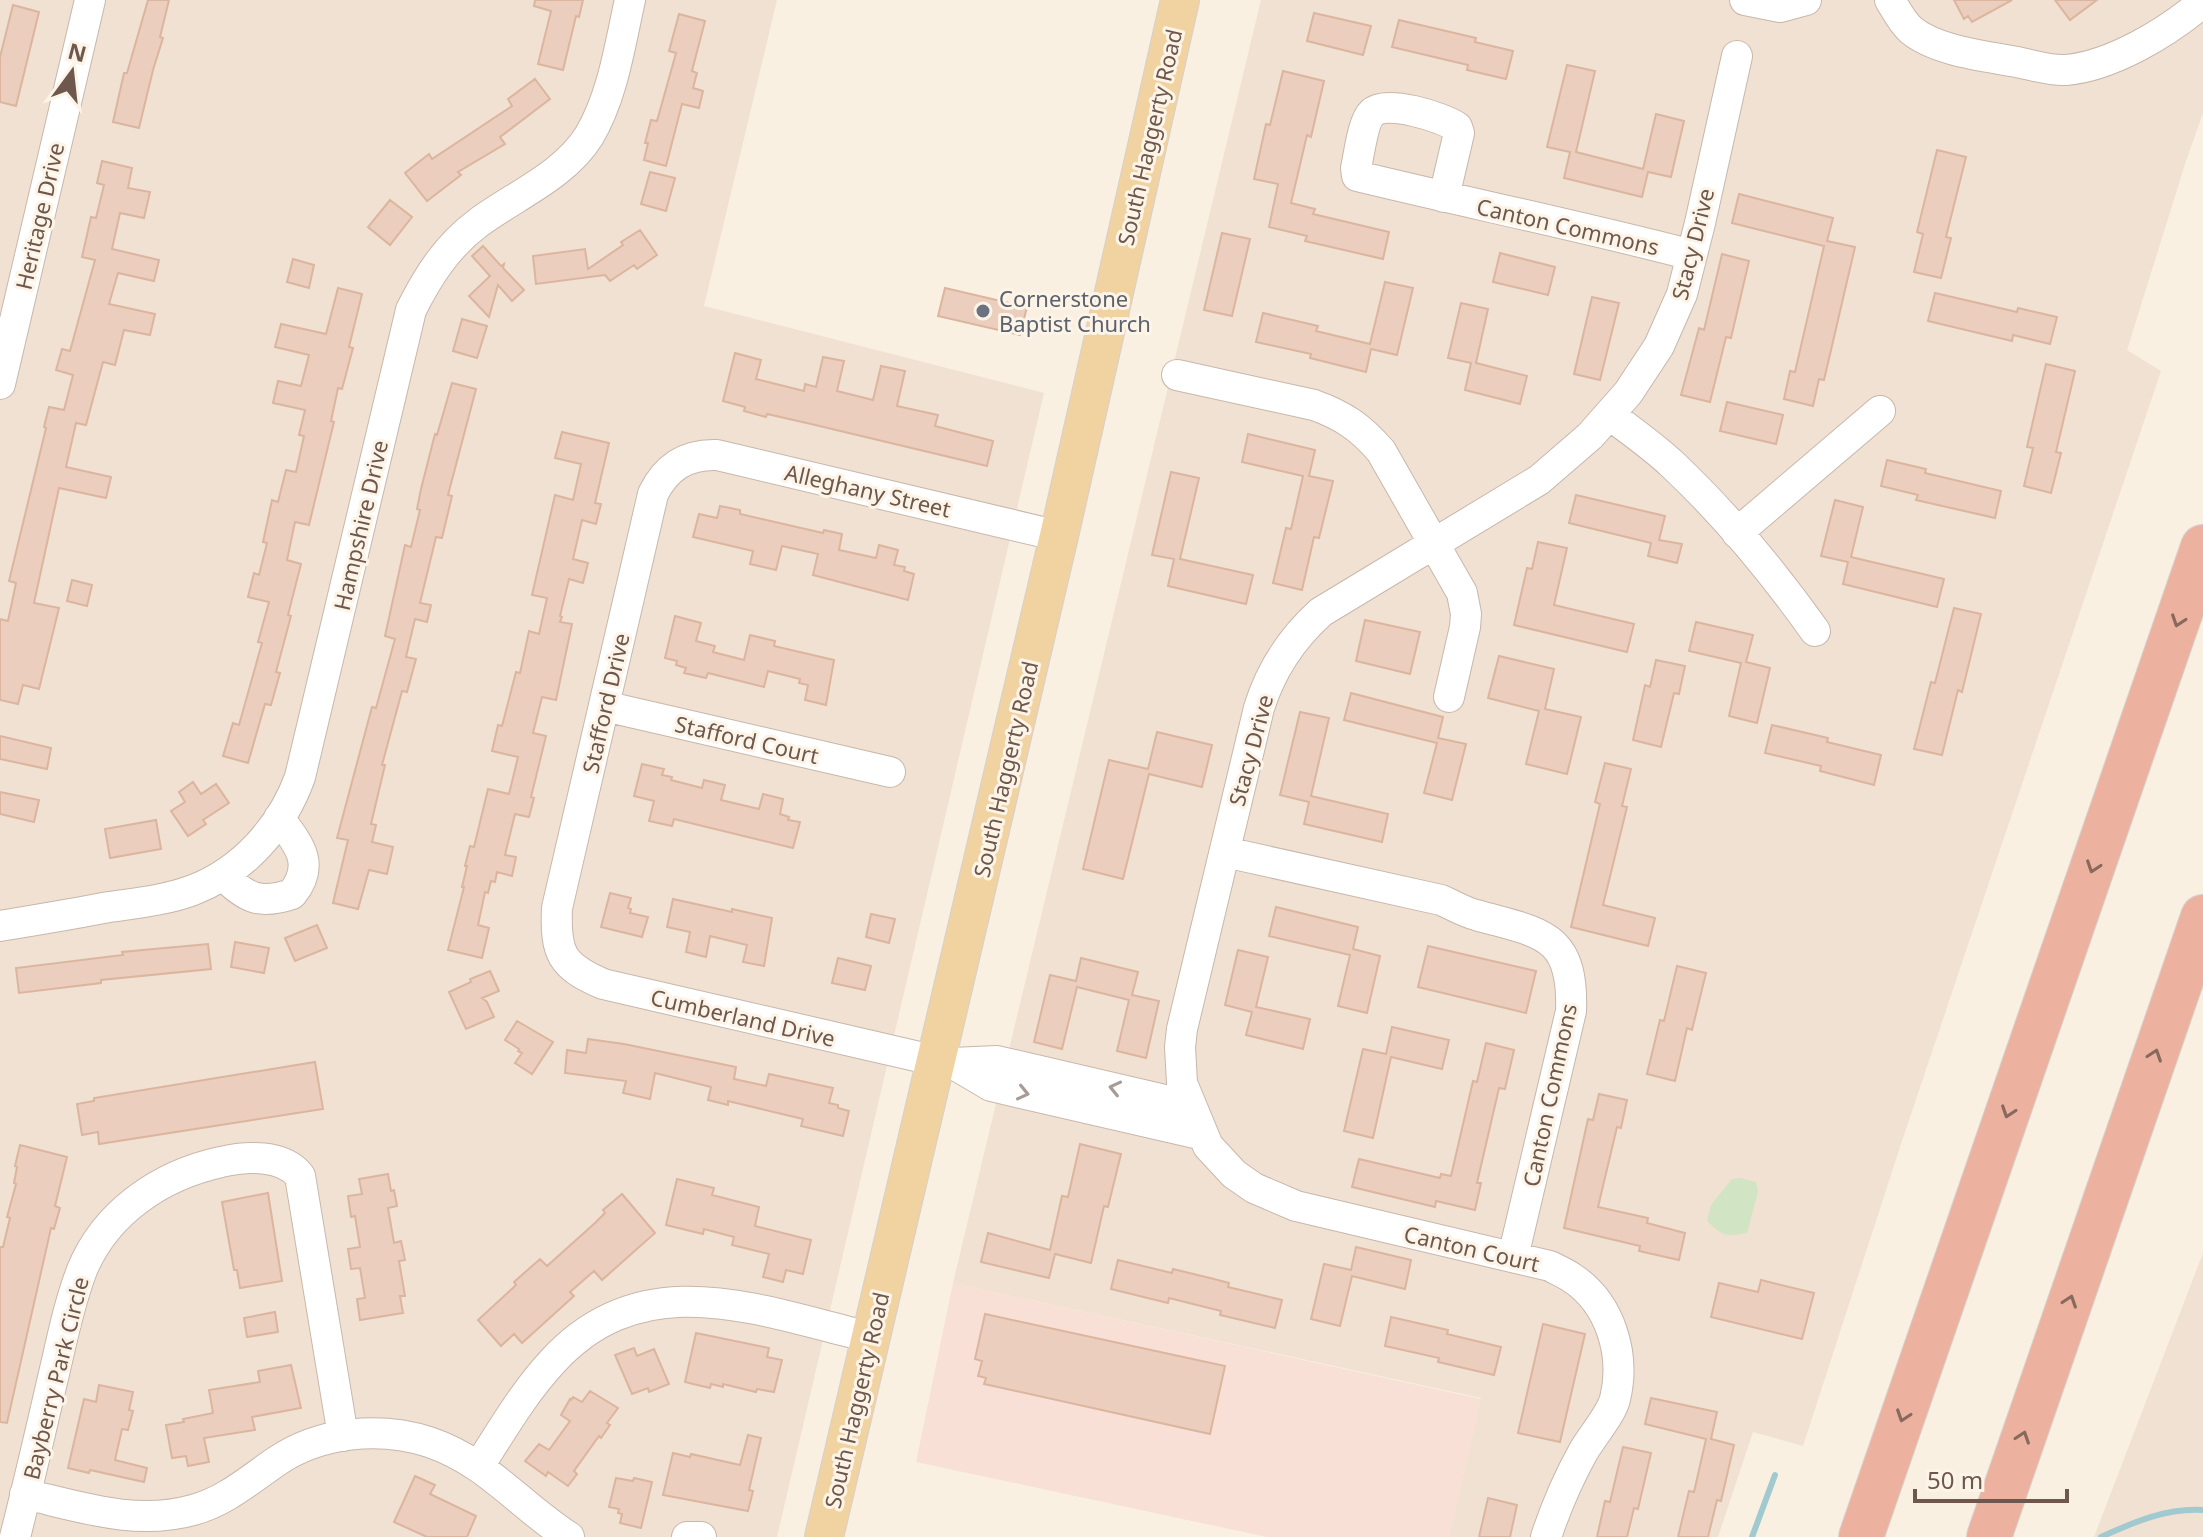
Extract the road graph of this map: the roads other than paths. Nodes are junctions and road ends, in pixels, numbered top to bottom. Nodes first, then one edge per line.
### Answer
1 (90, 0) edge
2 (630, 0) edge
3 (1180, 0) edge
4 (1745, 0) edge
5 (1806, 0) edge
6 (1890, 0) edge
7 (2203, 2) edge
8 (1737, 56) dead end
9 (1444, 197) dead end
10 (1692, 255) junction
11 (1177, 375) dead end
12 (0, 384) edge
13 (1880, 411) dead end
14 (1610, 415) junction
15 (678, 464) joint
16 (1737, 533) junction
17 (1059, 536) junction
18 (1434, 543) junction
19 (2203, 547) edge
20 (1815, 631) dead end
21 (1449, 697) dead end
22 (604, 706) junction
23 (890, 772) dead end
24 (279, 818) junction
25 (1225, 852) junction
26 (223, 875) junction
27 (2203, 917) edge
28 (0, 926) edge
29 (562, 952) joint
30 (944, 1062) junction
31 (1191, 1106) junction
32 (1203, 1135) junction
33 (1513, 1257) junction
34 (870, 1337) junction
35 (343, 1436) junction
36 (479, 1466) junction
37 (25, 1494) junction
38 (15, 1537) edge
39 (569, 1537) edge
40 (687, 1537) edge
41 (701, 1537) edge
42 (824, 1537) edge
43 (1546, 1537) edge
44 (1861, 1537) edge
45 (1989, 1537) edge

1 - 12 street, Heritage Drive
2 - 24 street, Hampshire Drive
3 - 17 main road, South Haggerty Road
4 - 5 street
6 - 7 street
8 - 10 street, Stacy Drive
9 - 10 street, Canton Commons
10 - 14 street, Stacy Drive
11 - 18 street
13 - 16 street
14 - 16 street
14 - 18 street, Stacy Drive
15 - 17 street, Alleghany Street
15 - 22 street, Stafford Drive
16 - 20 street
17 - 30 main road, South Haggerty Road
18 - 21 street
18 - 25 street, Stacy Drive
19 -> 44 highway
22 - 23 street, Stafford Court
22 - 29 street, Stafford Drive
24 - 26 street, Hampshire Drive
24 - 26 street
25 - 31 street, Stacy Drive
25 - 33 street, Canton Commons
26 - 28 street, Hampshire Drive
45 -> 27 highway
29 - 30 street, Cumberland Drive
31 -> 30 street
30 -> 32 street
30 - 34 main road, South Haggerty Road
31 - 32 street, Canton Court
32 - 33 street, Canton Court
33 - 43 street, Canton Court
34 - 36 street
34 - 42 main road, South Haggerty Road
35 - 36 street
35 - 37 street
35 - 37 street, Bayberry Park Circle
36 - 39 street
37 - 38 street, Bayberry Park Circle
40 - 41 street

